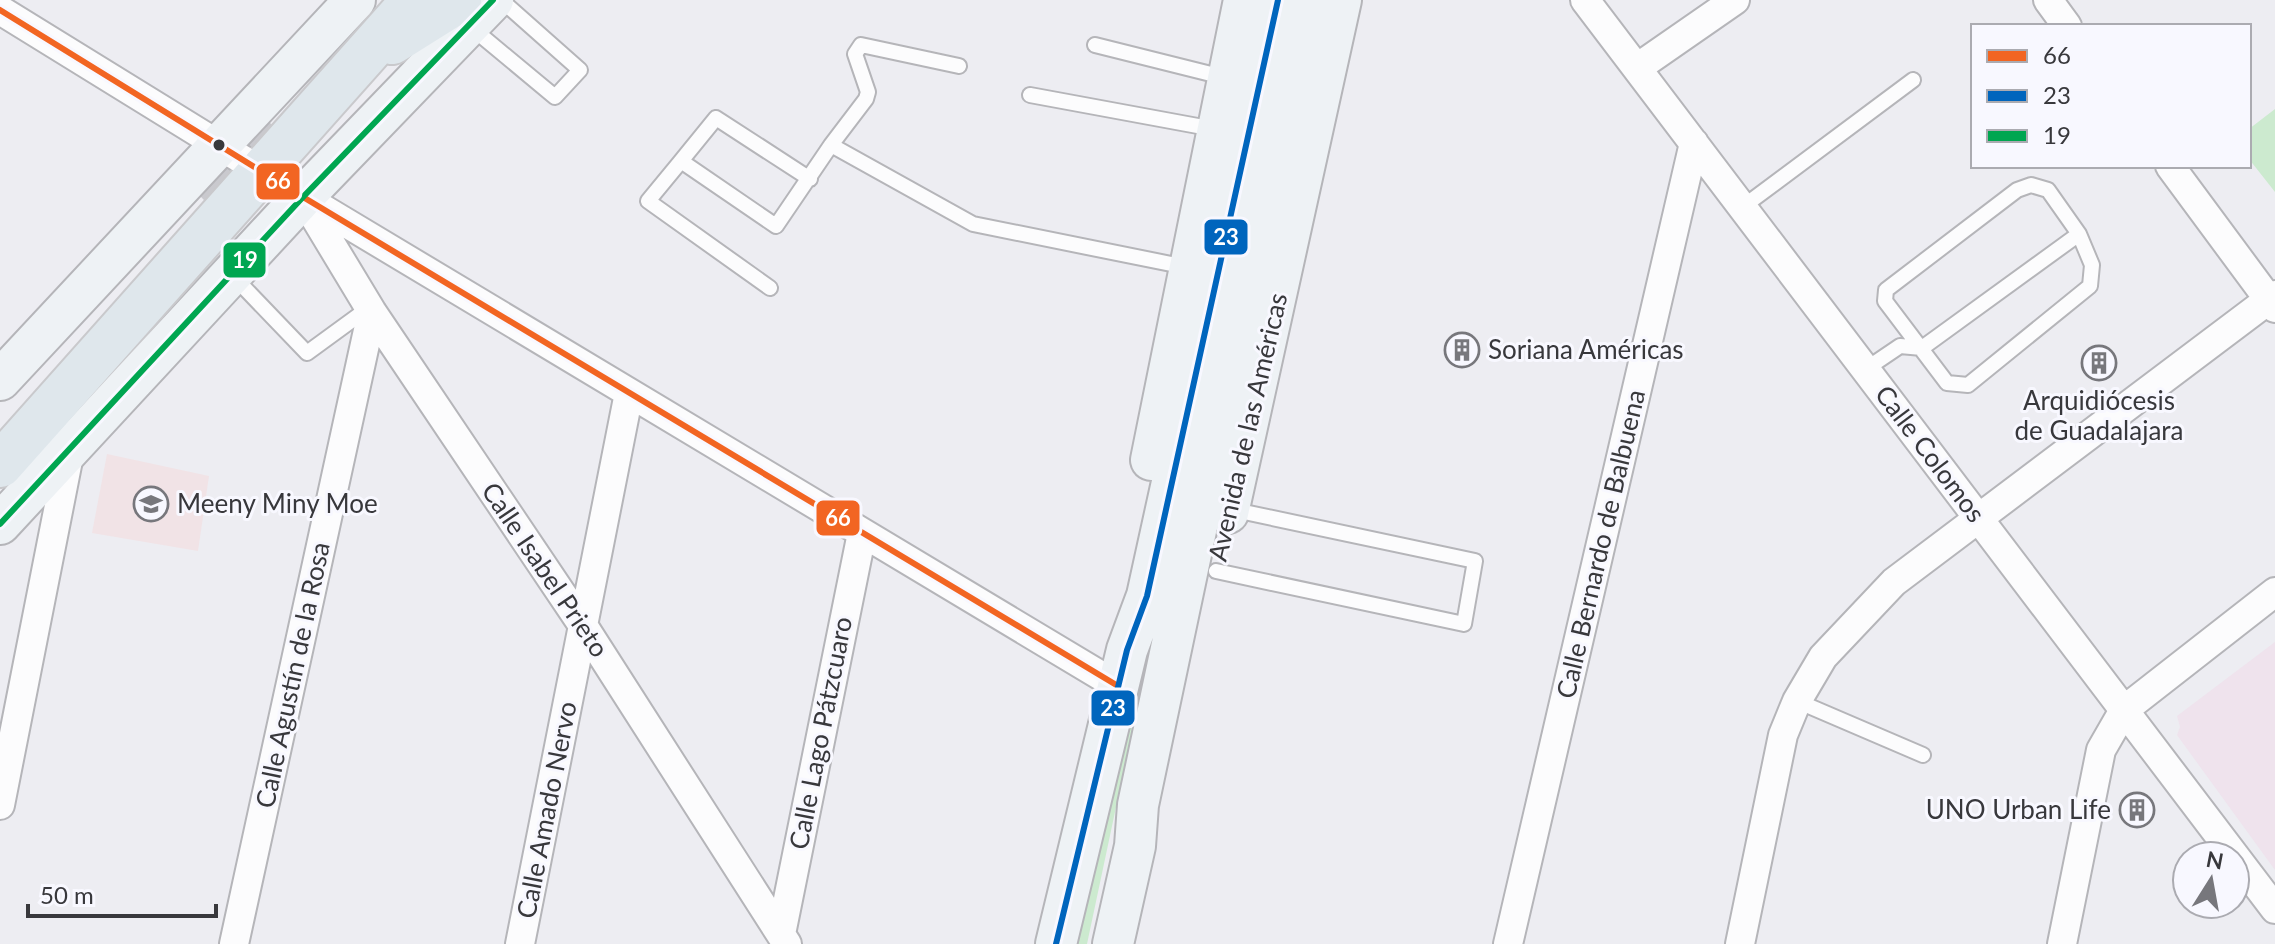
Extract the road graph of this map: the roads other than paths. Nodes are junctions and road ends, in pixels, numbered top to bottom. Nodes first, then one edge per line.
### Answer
1 (355, 0) edge
2 (414, 0) edge
3 (501, 0) edge
4 (1244, 0) edge
5 (1278, 0) edge
6 (1585, 0) edge
7 (1735, 0) edge
8 (2048, 0) edge
9 (1335, 2) edge
10 (473, 9) edge
11 (0, 10) edge
12 (2066, 24) edge
13 (1095, 45) dead end
14 (359, 63) junction
15 (959, 66) dead end
16 (1637, 68) junction
17 (1228, 78) junction
18 (1913, 80) dead end
19 (1030, 95) dead end
20 (1218, 130) junction
21 (221, 143) junction
22 (1694, 143) junction
23 (831, 145) junction
24 (681, 161) junction
25 (2172, 168) edge
26 (264, 172) junction
27 (810, 179) junction
28 (303, 197) junction
29 (203, 199) tunnel mouth
30 (1744, 206) junction
31 (2079, 234) junction
32 (1189, 268) junction
33 (231, 274) junction
34 (770, 288) dead end
35 (2273, 301) edge
36 (371, 309) junction
37 (1906, 328) junction
38 (1900, 346) junction
39 (1922, 348) junction
40 (1866, 369) junction
41 (0, 380) edge
42 (629, 393) junction
43 (0, 421) edge
44 (71, 445) junction
45 (0, 465) edge
46 (1229, 508) junction
47 (1979, 518) junction
48 (0, 524) edge
49 (862, 533) junction
50 (1216, 571) junction
51 (2275, 592) edge
52 (584, 627) junction
53 (1122, 668) junction
54 (1797, 701) junction
55 (2124, 710) junction
56 (1923, 755) dead end
57 (0, 805) edge
58 (1135, 846) junction
59 (2275, 909) edge
60 (784, 939) edge
61 (234, 944) edge
62 (520, 944) edge
63 (1056, 944) edge
64 (1113, 944) edge
65 (1508, 944) edge
66 (1740, 944) edge
67 (2062, 944) edge

1 - 21 main road
2 - 14 main road
3 - 10 lane
4 - 17 main road
5 - 53 main road
6 - 16 street, Calle Colomos
7 - 16 street
8 - 12 street
9 - 46 main road, Avenida de las Américas
9 - 58 main road, Avenida de las Américas
10 - 14 main road
10 - 28 main road
11 - 21 street
13 - 17 lane
14 - 26 main road
15 - 23 lane
16 - 22 street, Calle Colomos
17 - 20 main road
18 - 30 lane
19 - 20 lane
20 - 32 main road
21 - 26 street
21 - 41 main road
22 - 30 street, Calle Colomos
22 - 65 street, Calle Bernardo de Balbuena
23 - 27 lane
23 - 32 lane
24 - 27 lane
24 - 27 lane
24 - 34 lane
25 - 35 street
26 - 28 street
26 - 45 main road
28 - 33 main road
28 - 36 street, Calle Isabel Prieto
28 - 42 street
29 - 43 main road
30 - 40 street, Calle Colomos
31 - 37 lane
31 - 39 lane
31 - 39 lane
32 - 53 main road
33 - 36 lane
33 - 44 main road
35 - 47 street
36 - 52 street, Calle Isabel Prieto
36 - 61 street, Calle Agustín de la Rosa
37 - 38 lane
37 - 39 lane
38 - 39 lane
38 - 40 lane
40 - 47 street, Calle Colomos
42 - 49 street
42 - 52 street, Calle Amado Nervo
44 - 48 main road
44 - 57 street
46 - 50 main road, Avenida de las Américas
46 - 50 lane
47 - 54 street
47 - 55 street, Calle Colomos
49 - 53 street
49 - 60 street, Calle Lago Pátzcuaro
50 - 58 main road, Avenida de las Américas
51 - 55 street
52 - 60 street, Calle Isabel Prieto
52 - 62 street, Calle Amado Nervo
53 - 63 main road
54 - 56 lane
54 - 66 street
55 - 59 street, Calle Colomos
55 - 67 street
58 - 64 main road, Avenida de las Américas

